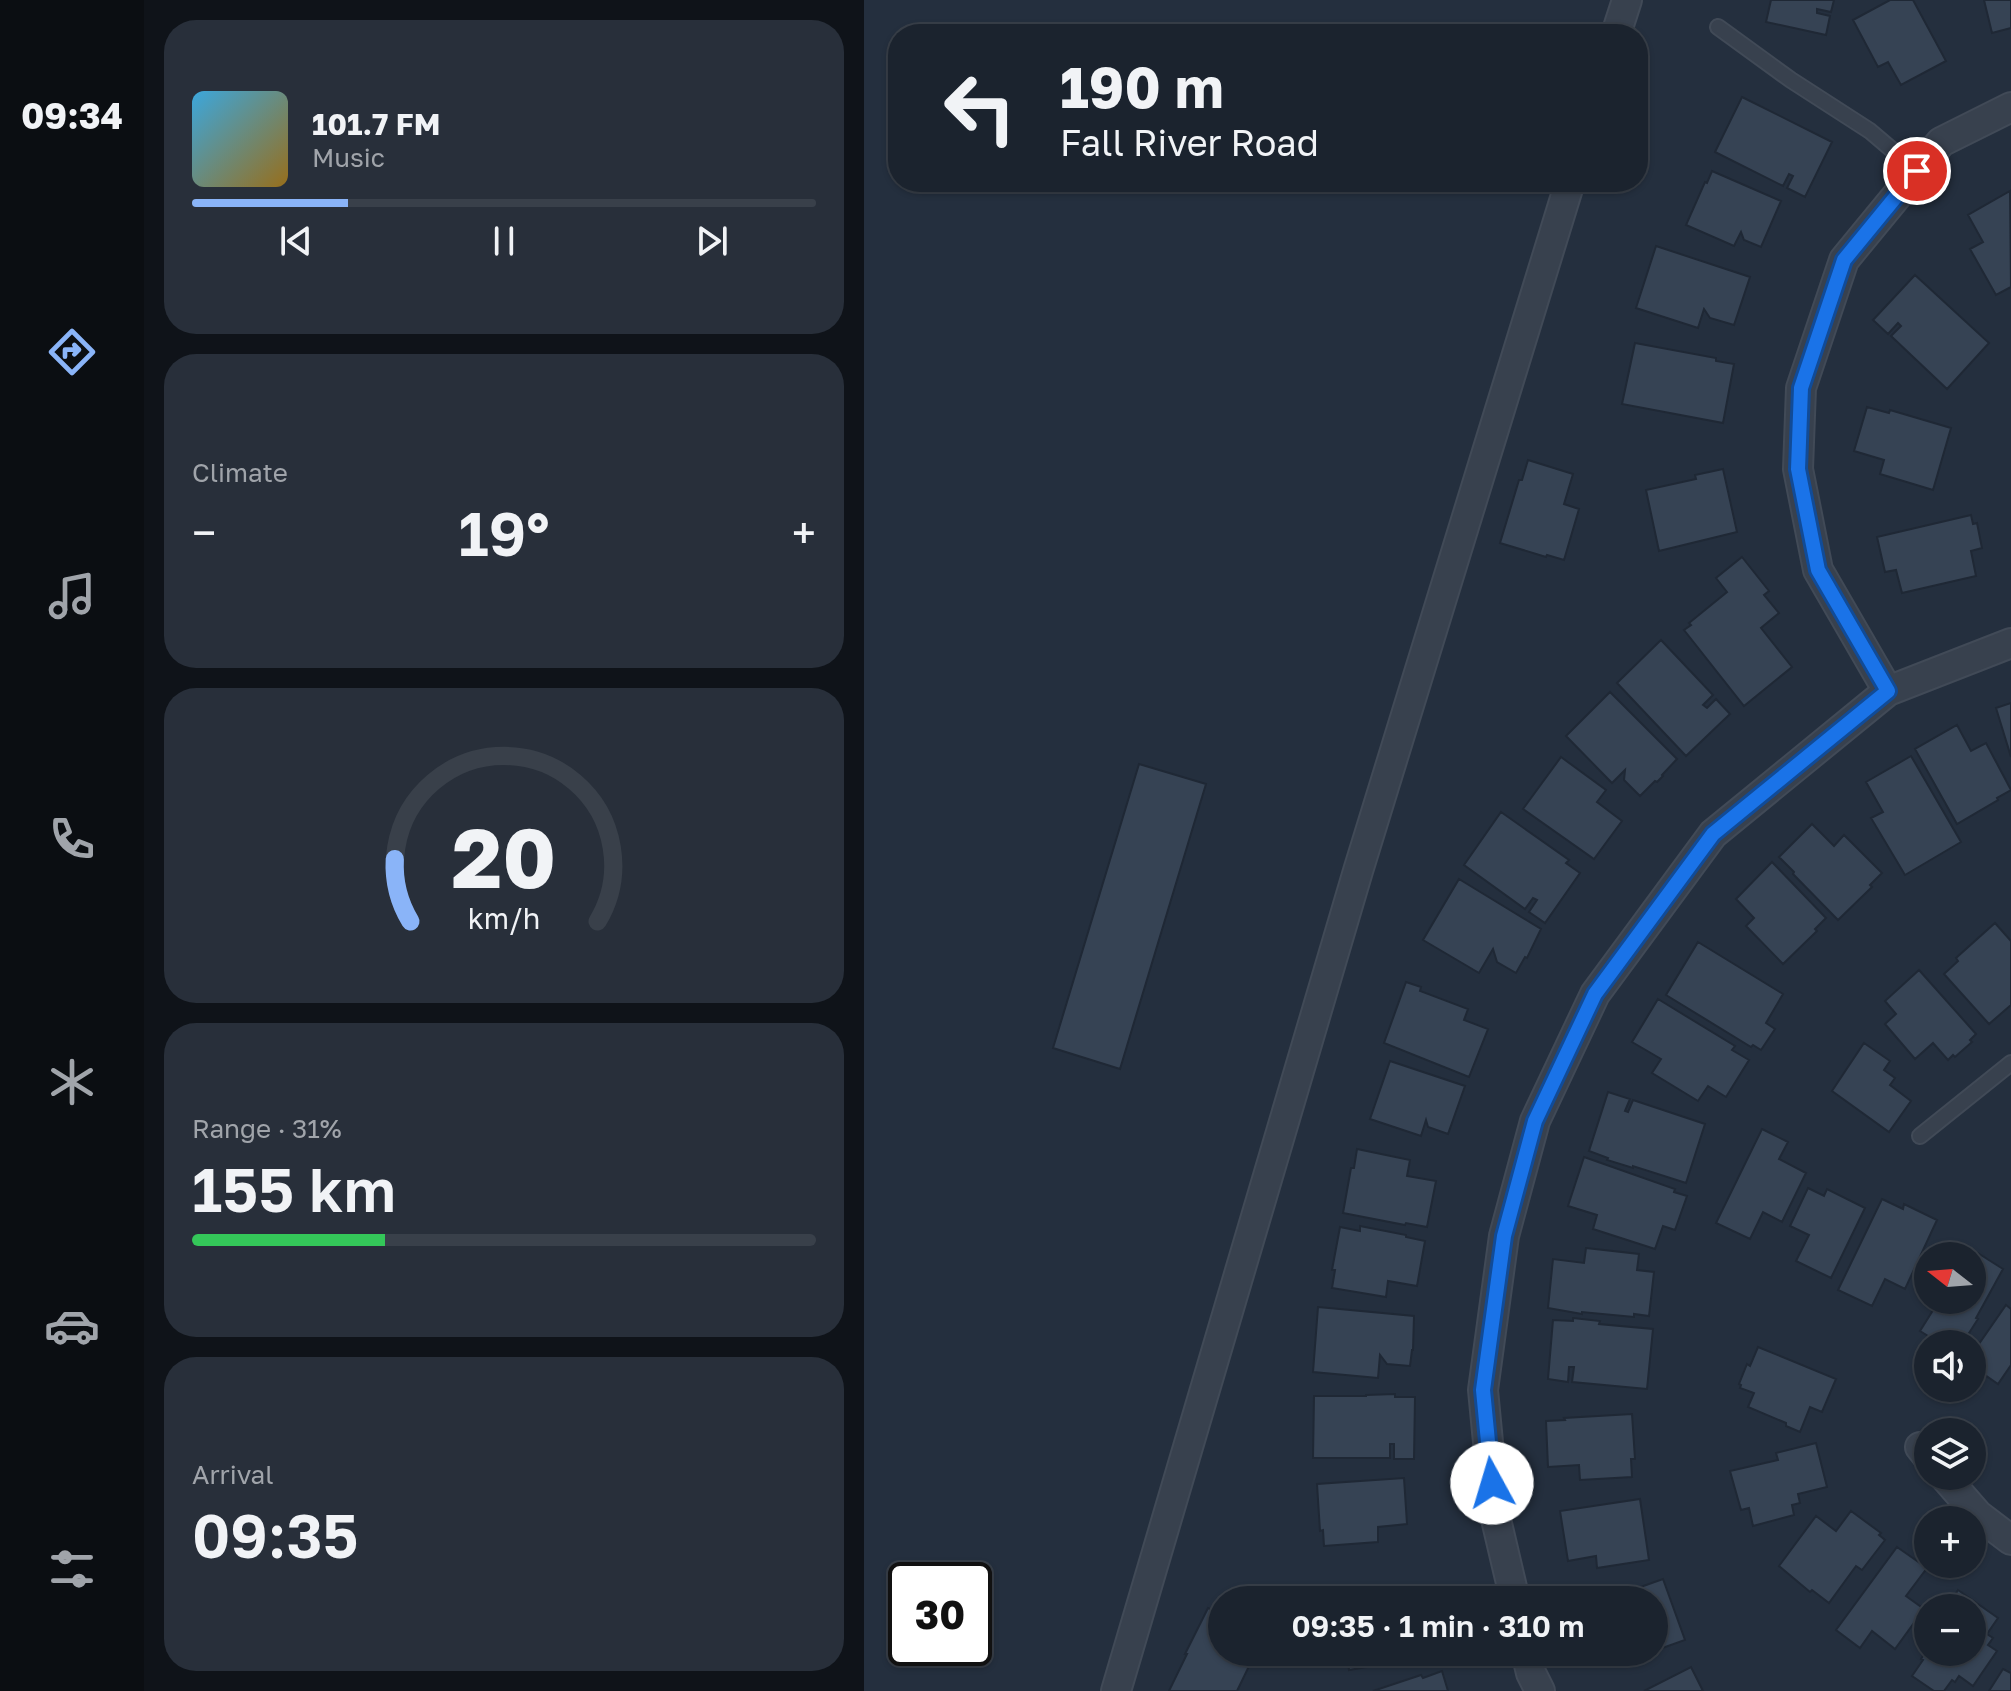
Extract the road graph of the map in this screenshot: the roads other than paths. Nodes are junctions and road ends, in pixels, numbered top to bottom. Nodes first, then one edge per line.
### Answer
1 (1627, 0) edge
2 (1619, 24) edge
3 (1718, 27) dead end
4 (2011, 107) edge
5 (1917, 171) junction
6 (1567, 192) edge
7 (2011, 643) edge
8 (1888, 691) junction
9 (2011, 1063) edge
10 (1920, 1136) dead end
11 (1956, 1490) edge
12 (2011, 1540) edge
13 (1512, 1586) edge
14 (1529, 1666) edge
15 (1116, 1691) edge
16 (1540, 1691) edge

1 - 2 street
3 - 5 lane
4 - 5 street
5 - 8 street
6 - 15 street
7 - 8 street
8 - 13 street
9 - 10 lane
11 - 12 street
14 - 16 street

